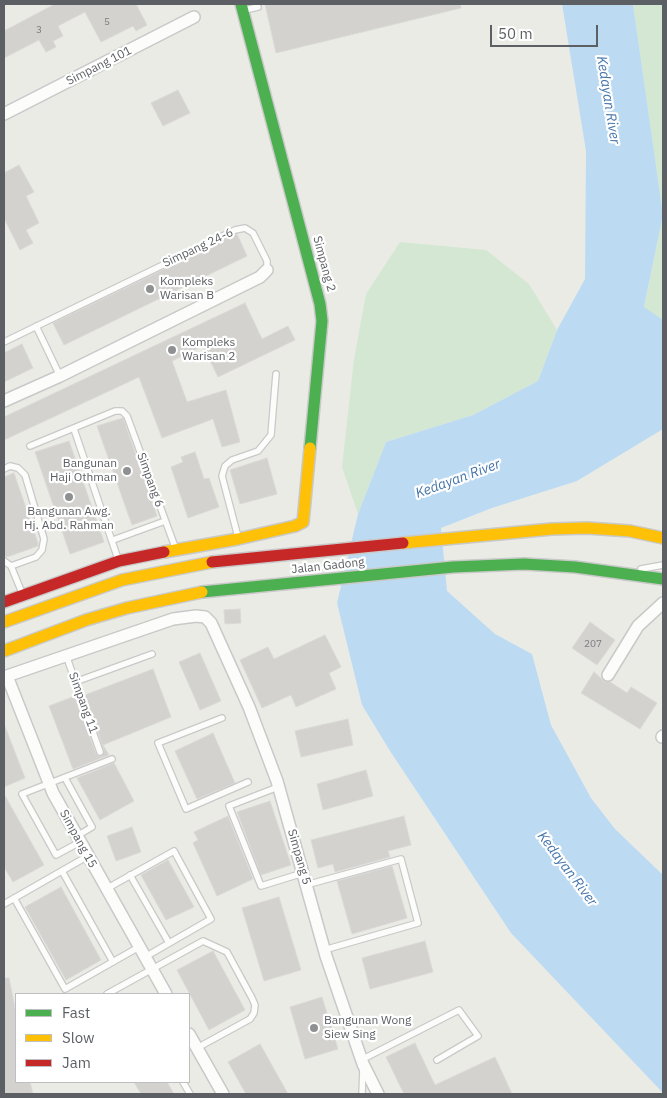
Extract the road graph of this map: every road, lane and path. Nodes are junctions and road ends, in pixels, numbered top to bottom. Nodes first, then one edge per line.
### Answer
1 (258, 6) dead end
2 (242, 7) edge
3 (194, 17) dead end
4 (4, 114) edge
5 (267, 270) joint
6 (36, 326) junction
7 (4, 342) edge
8 (276, 374) dead end
9 (60, 376) junction
10 (4, 401) edge
11 (74, 430) junction
12 (30, 446) dead end
13 (4, 469) edge
14 (165, 521) junction
15 (663, 538) edge
16 (238, 539) junction
17 (113, 540) junction
18 (176, 549) junction
19 (4, 561) edge
20 (119, 561) junction
21 (663, 565) edge
22 (11, 566) junction
23 (620, 573) junction
24 (663, 579) edge
25 (23, 595) junction
26 (4, 602) edge
27 (663, 603) edge
28 (4, 622) edge
29 (4, 651) edge
30 (152, 654) dead end
31 (66, 655) junction
32 (608, 674) dead end
33 (5, 677) edge
34 (75, 682) junction
35 (222, 718) dead end
36 (100, 752) dead end
37 (112, 759) dead end
38 (65, 778) junction
39 (248, 782) dead end
40 (49, 784) junction
41 (278, 786) junction
42 (78, 839) junction
43 (88, 856) junction
44 (62, 871) junction
45 (303, 873) junction
46 (130, 875) junction
47 (306, 885) junction
48 (106, 889) junction
49 (14, 898) junction
50 (4, 904) edge
51 (169, 944) junction
52 (324, 950) junction
53 (142, 952) junction
54 (113, 962) junction
55 (152, 969) junction
56 (109, 993) edge
57 (165, 993) edge
58 (190, 1036) edge
59 (197, 1048) junction
60 (437, 1060) dead end
61 (363, 1061) junction
62 (184, 1083) edge
63 (190, 1094) edge
64 (223, 1094) edge
65 (362, 1094) edge
66 (378, 1094) edge

1 - 2 lane
2 - 16 main road, Simpang 2
3 - 4 street, Simpang 101
5 - 6 lane, Simpang 24-6
5 - 9 street, Simpang 24-6
6 - 7 lane, Simpang 24-6
6 - 9 lane
8 - 16 lane
9 - 10 street, Simpang 24-6
11 - 12 lane
11 - 14 lane, Simpang 6
11 - 17 lane
13 - 22 lane
14 - 17 lane
14 - 18 lane, Simpang 6
15 - 28 main road, Jalan Gadong
16 - 18 main road
17 - 20 lane
18 - 20 main road
19 - 22 lane
20 - 25 main road
21 - 23 lane
22 - 25 lane
23 - 24 main road, Jalan Gadong
23 - 29 main road, Jalan Gadong
25 - 26 main road
27 - 32 street
30 - 34 lane
31 - 33 street
31 - 34 lane, Simpang 11
31 - 41 street, Simpang 5
33 - 40 street, Simpang 15
34 - 36 lane, Simpang 11
35 - 39 lane
37 - 38 lane
38 - 40 lane
38 - 42 lane
40 - 42 street, Simpang 15
40 - 42 lane
41 - 45 street, Simpang 5
41 - 45 lane
42 - 43 street, Simpang 15
43 - 44 lane
43 - 48 street, Simpang 15
44 - 49 lane
44 - 54 lane
45 - 47 street, Simpang 5
46 - 48 lane
46 - 51 lane
46 - 51 lane
47 - 52 street, Simpang 5
47 - 52 lane
48 - 53 street, Simpang 15
49 - 50 lane
49 - 54 lane
51 - 53 lane
52 - 61 street, Simpang 5
53 - 54 lane
53 - 55 street, Simpang 15
55 - 56 lane
55 - 57 street, Simpang 15
55 - 59 lane
58 - 59 street
59 - 64 street
60 - 61 lane
61 - 65 lane
61 - 66 street, Simpang 5
62 - 63 lane

